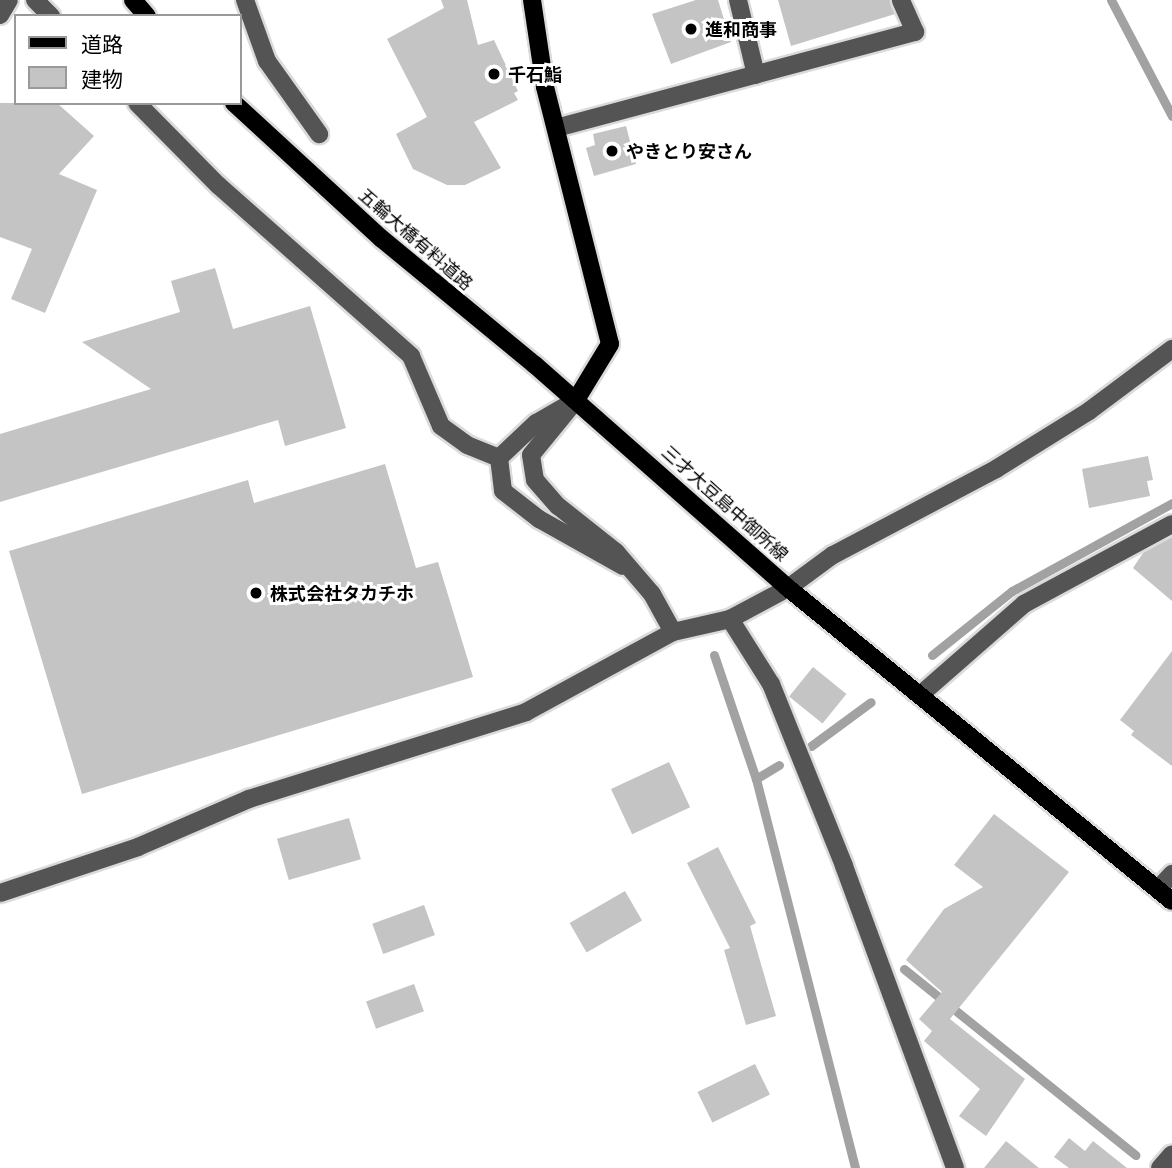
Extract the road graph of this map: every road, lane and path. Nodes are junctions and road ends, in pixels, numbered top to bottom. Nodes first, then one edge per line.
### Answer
1 (9, 0) edge
2 (36, 0) edge
3 (133, 0) edge
4 (245, 0) edge
5 (532, 0) edge
6 (737, 0) edge
7 (901, 0) edge
8 (49, 14) edge
9 (145, 14) edge
10 (0, 15) edge
11 (756, 75) junction
12 (140, 105) edge
13 (236, 105) edge
14 (556, 128) junction
15 (319, 134) dead end
16 (1172, 349) edge
17 (576, 400) junction
18 (499, 458) junction
19 (1172, 524) edge
20 (632, 570) junction
21 (788, 588) junction
22 (730, 619) junction
23 (673, 632) junction
24 (920, 695) junction
25 (1172, 874) edge
26 (0, 892) edge
27 (1165, 895) edge
28 (1172, 1154) edge
29 (955, 1168) edge
30 (1160, 1168) edge

1 - 10 street
2 - 8 street
3 - 9 main road
4 - 15 street
5 - 14 main road
6 - 11 street
7 - 11 street
11 - 14 street
12 - 18 street
13 - 17 main road, 五輪大橋有料道路
14 - 17 main road
16 - 21 street
17 - 18 street
17 - 20 street
17 - 21 main road, 三才大豆島中御所線
18 - 20 street
19 - 24 street
20 - 23 street
21 - 22 street
21 - 24 main road, 三才大豆島中御所線
22 - 23 street
22 - 29 street
23 - 26 street
24 - 27 main road, 三才大豆島中御所線
25 - 27 street
28 - 30 street

